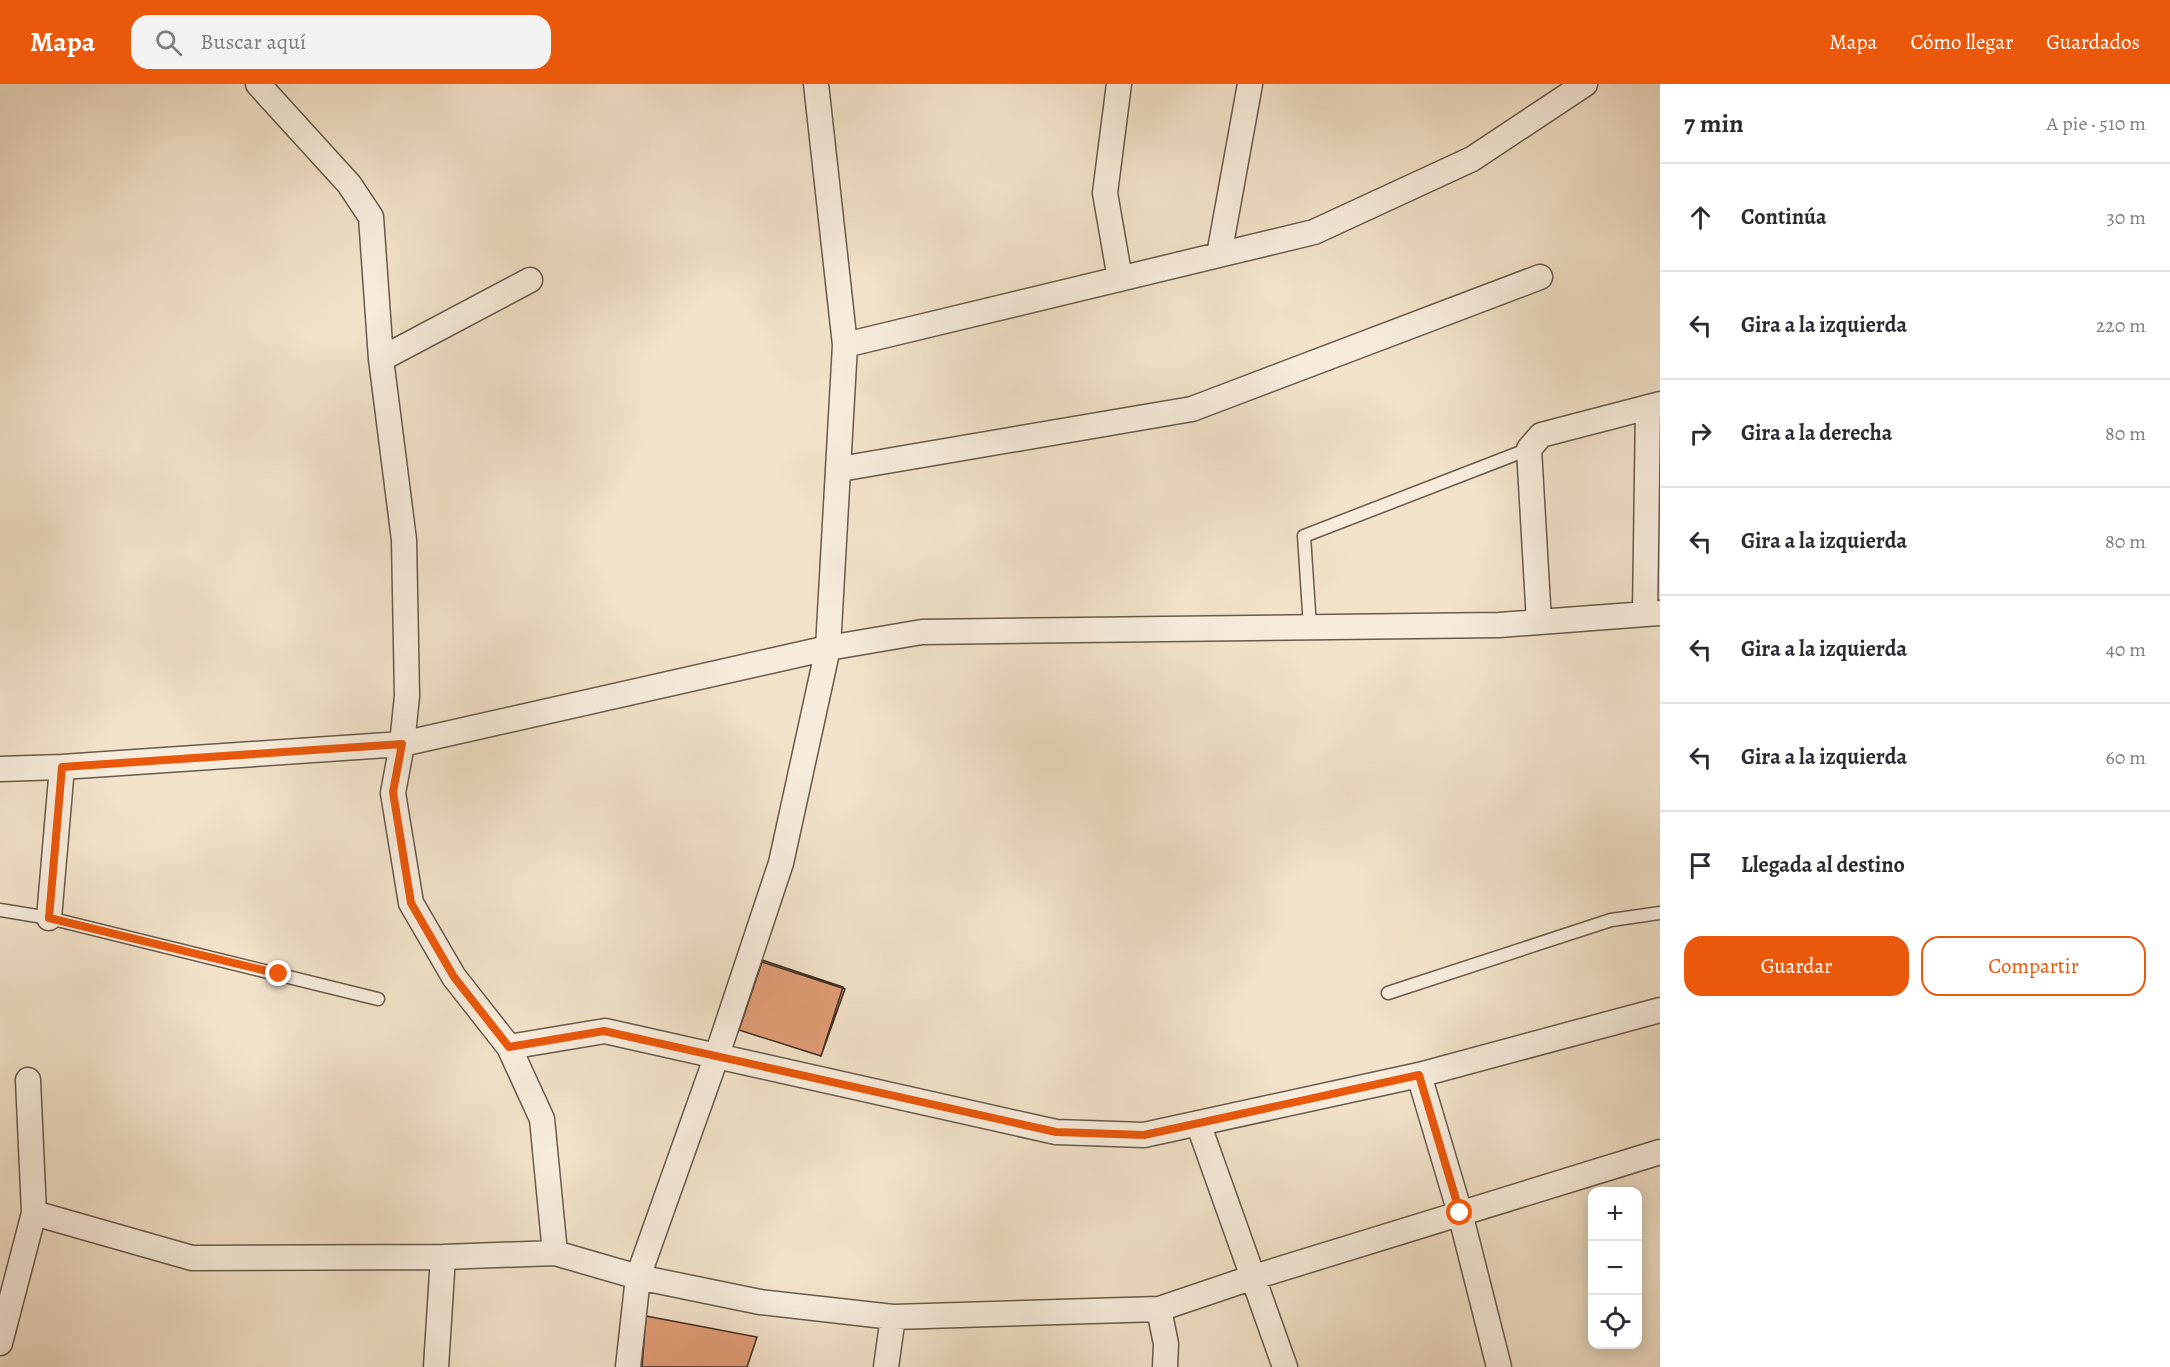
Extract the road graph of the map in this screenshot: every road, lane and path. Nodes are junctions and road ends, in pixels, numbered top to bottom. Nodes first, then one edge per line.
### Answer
1 (258, 84) edge
2 (816, 84) edge
3 (1119, 84) edge
4 (1250, 84) edge
5 (1585, 84) edge
6 (1219, 255) junction
7 (1540, 277) dead end
8 (1120, 279) junction
9 (530, 280) dead end
10 (846, 345) junction
11 (381, 359) junction
12 (1654, 406) edge
13 (1528, 449) junction
14 (840, 469) junction
15 (1653, 614) edge
16 (1539, 622) junction
17 (1310, 627) junction
18 (828, 648) junction
19 (402, 744) junction
20 (62, 767) junction
21 (0, 769) edge
22 (0, 910) edge
23 (1660, 913) edge
24 (49, 918) junction
25 (1388, 993) dead end
26 (378, 999) dead end
27 (1660, 1011) edge
28 (509, 1047) junction
29 (717, 1055) junction
30 (1419, 1075) junction
31 (28, 1080) dead end
32 (1198, 1123) junction
33 (1660, 1152) edge
34 (34, 1213) junction
35 (1460, 1213) junction
36 (555, 1254) junction
37 (443, 1257) junction
38 (638, 1277) junction
39 (1251, 1278) junction
40 (1159, 1309) junction
41 (893, 1317) junction
42 (0, 1343) edge
43 (436, 1367) edge
44 (628, 1367) edge
45 (886, 1367) edge
46 (1165, 1367) edge
47 (1285, 1367) edge
48 (1499, 1367) edge

1 - 11 street
2 - 10 street
3 - 8 street
4 - 6 street
5 - 6 street
6 - 8 street
7 - 14 street
8 - 10 street
9 - 11 street
10 - 14 street
11 - 19 street
12 - 13 street
12 - 15 street
13 - 16 street
13 - 17 lane
14 - 18 street
15 - 16 street
16 - 17 street
17 - 18 street
18 - 19 street
18 - 29 street
19 - 20 street
19 - 28 street
20 - 21 street
20 - 24 street
22 - 24 lane
23 - 25 lane
24 - 26 lane
27 - 30 street
28 - 29 street
28 - 36 street
29 - 32 street
29 - 38 street
30 - 32 street
30 - 35 street
31 - 34 street
32 - 39 street
33 - 35 street
34 - 37 street
34 - 42 street
35 - 39 street
35 - 48 street
36 - 37 street
36 - 38 street
37 - 43 street
38 - 41 street
38 - 44 street
39 - 40 street
39 - 47 street
40 - 41 street
40 - 46 street
41 - 45 street

